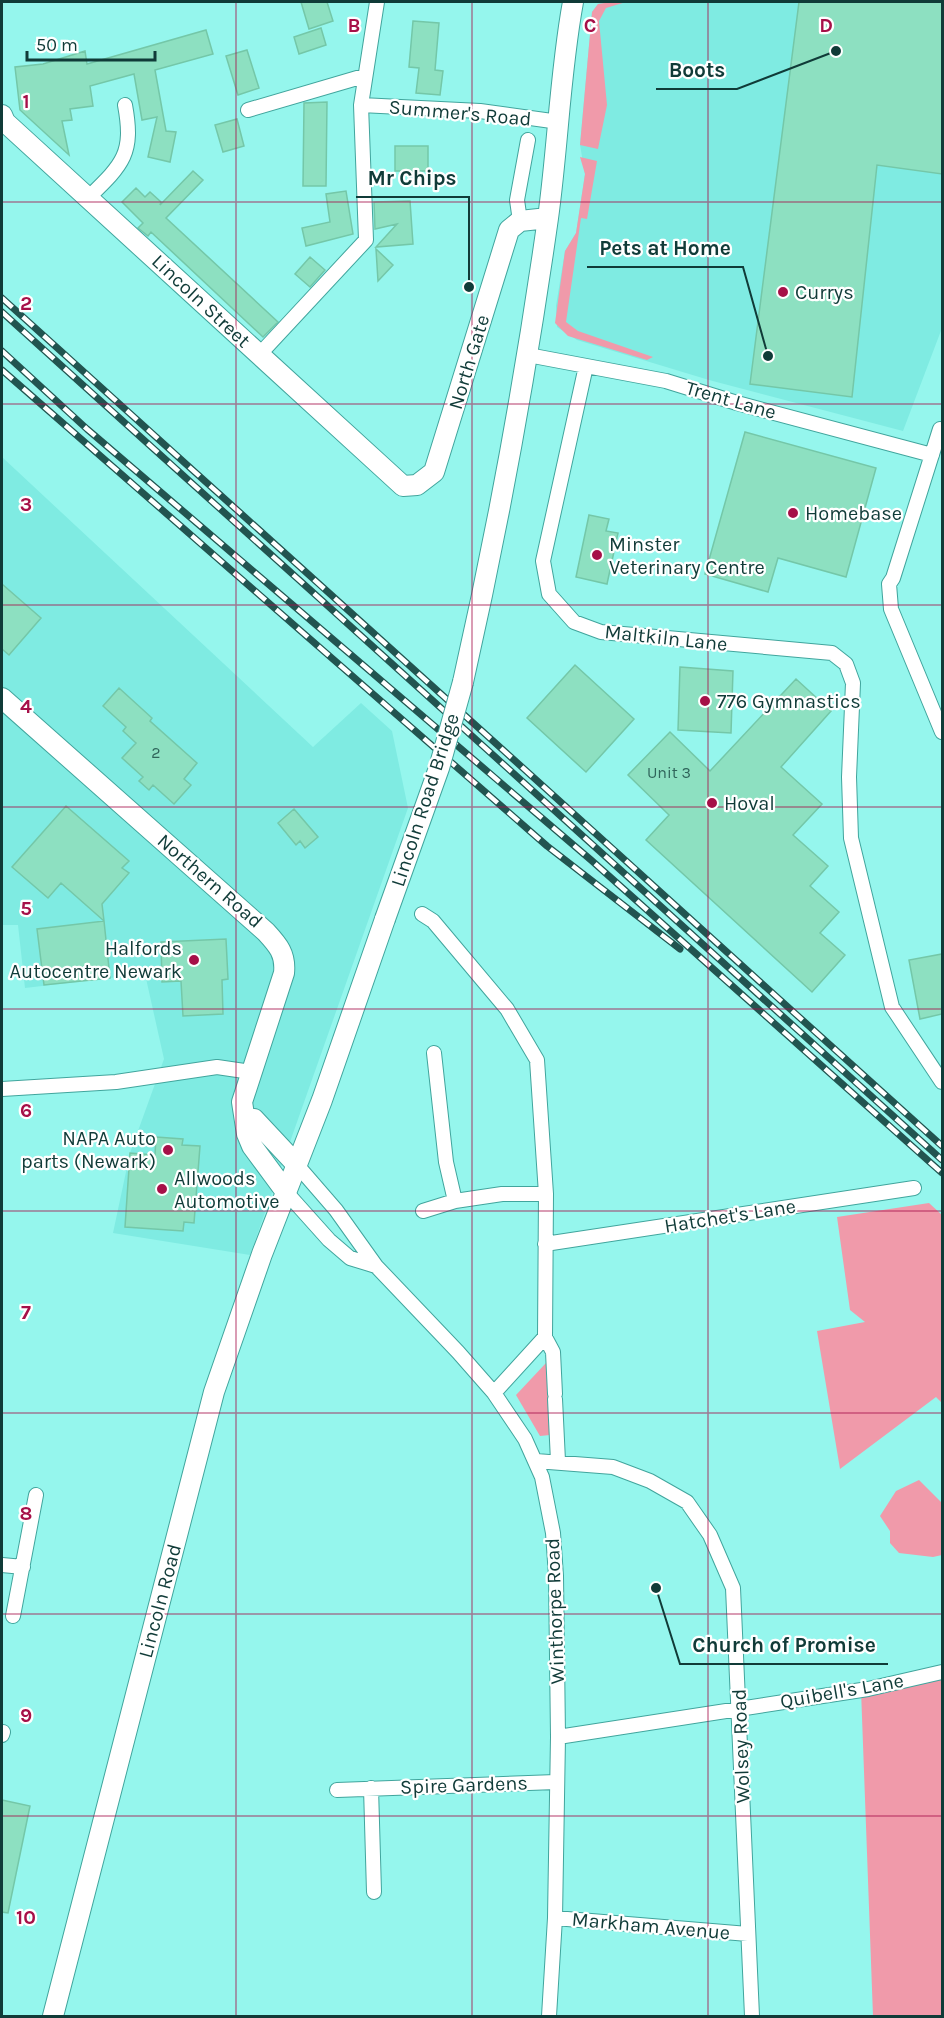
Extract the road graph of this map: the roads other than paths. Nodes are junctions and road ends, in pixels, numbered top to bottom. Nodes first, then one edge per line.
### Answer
1 (377, 2) edge
2 (573, 2) edge
3 (364, 76) junction
4 (125, 105) dead end
5 (360, 105) junction
6 (257, 111) dead end
7 (2, 115) edge
8 (559, 123) junction
9 (528, 140) dead end
10 (88, 198) junction
11 (548, 218) junction
12 (520, 221) junction
13 (260, 355) junction
14 (528, 355) junction
15 (586, 366) junction
16 (940, 429) dead end
17 (932, 455) junction
18 (403, 486) joint
19 (2, 698) edge
20 (942, 732) edge
21 (422, 914) dead end
22 (434, 1053) dead end
23 (251, 1072) junction
24 (942, 1082) edge
25 (2, 1089) edge
26 (246, 1120) junction
27 (297, 1165) junction
28 (914, 1188) dead end
29 (286, 1192) junction
30 (546, 1194) junction
31 (455, 1201) junction
32 (423, 1212) dead end
33 (545, 1244) junction
34 (376, 1266) junction
35 (545, 1338) junction
36 (494, 1393) junction
37 (536, 1461) junction
38 (558, 1461) junction
39 (36, 1495) dead end
40 (2, 1565) edge
41 (22, 1567) junction
42 (13, 1616) dead end
43 (942, 1672) edge
44 (740, 1708) junction
45 (558, 1737) junction
46 (556, 1782) junction
47 (371, 1788) junction
48 (337, 1790) dead end
49 (374, 1892) dead end
50 (555, 1918) junction
51 (748, 1934) junction
52 (53, 2016) edge
53 (549, 2016) edge
54 (752, 2016) edge

1 - 3 street
2 - 8 main road
3 - 5 street
3 - 6 street
4 - 10 street
5 - 8 street, Summer's Road
5 - 13 street
7 - 10 main road, Lincoln Street
8 - 11 main road
9 - 12 street
10 - 13 main road, Lincoln Street
11 - 12 main road
11 - 14 main road, Lincoln Road Bridge
12 - 18 main road, North Gate
13 - 18 main road, Lincoln Street
14 - 15 street, Trent Lane
14 - 27 main road, Lincoln Road Bridge, bridge
15 - 17 street, Trent Lane
15 - 24 street, Maltkiln Lane
16 - 17 street
17 - 20 street
19 - 23 main road, Northern Road
21 - 30 street
22 - 31 street
23 - 25 street
23 - 26 main road, Northern Road
26 - 27 main road
26 - 29 main road, Northern Road
27 - 29 main road, Lincoln Road
27 - 34 street, Winthorpe Road
28 - 33 street, Hatchet's Lane
29 - 34 street, Winthorpe Road
29 - 52 main road, Lincoln Road
30 - 31 street
30 - 33 street
31 - 32 street
33 - 35 street
34 - 36 street, Winthorpe Road
35 - 36 street
35 - 38 street
36 - 37 street, Winthorpe Road
37 - 38 street, Wolsey Road
37 - 45 street, Winthorpe Road
38 - 44 street, Wolsey Road
39 - 41 street
40 - 41 street
41 - 42 street
43 - 44 street, Quibell's Lane
44 - 45 street, Quibell's Lane
44 - 51 street, Wolsey Road
45 - 46 street, Winthorpe Road
46 - 47 street, Spire Gardens
46 - 50 street, Winthorpe Road
47 - 48 street, Spire Gardens
47 - 49 street, Spire Gardens
50 - 51 street, Markham Avenue
50 - 53 street, Winthorpe Road
51 - 54 street, Wolsey Road

